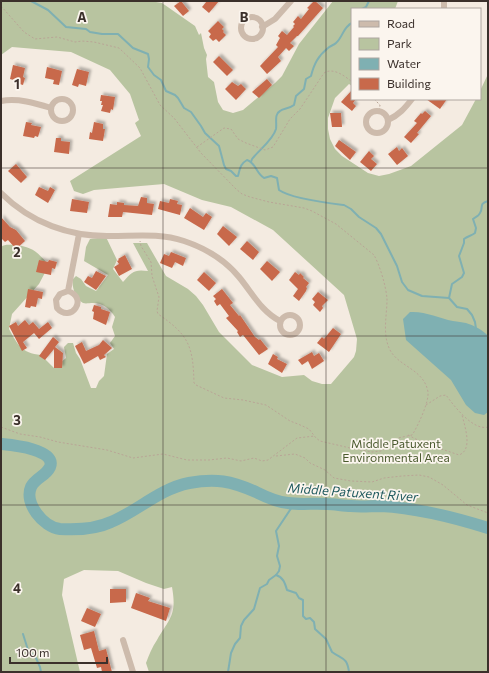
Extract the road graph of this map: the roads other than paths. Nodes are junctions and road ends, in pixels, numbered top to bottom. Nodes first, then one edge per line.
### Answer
1 (291, 1) edge
2 (262, 27) dead end
3 (411, 100) edge
4 (1, 101) edge
5 (51, 108) dead end
6 (388, 120) junction
7 (1, 193) edge
8 (79, 234) junction
9 (68, 291) dead end
10 (280, 321) dead end
11 (123, 640) dead end
12 (133, 672) edge

1 - 2 street
3 - 6 street
4 - 5 street
6 - 6 street
7 - 8 street
8 - 9 street
8 - 10 street
11 - 12 street

